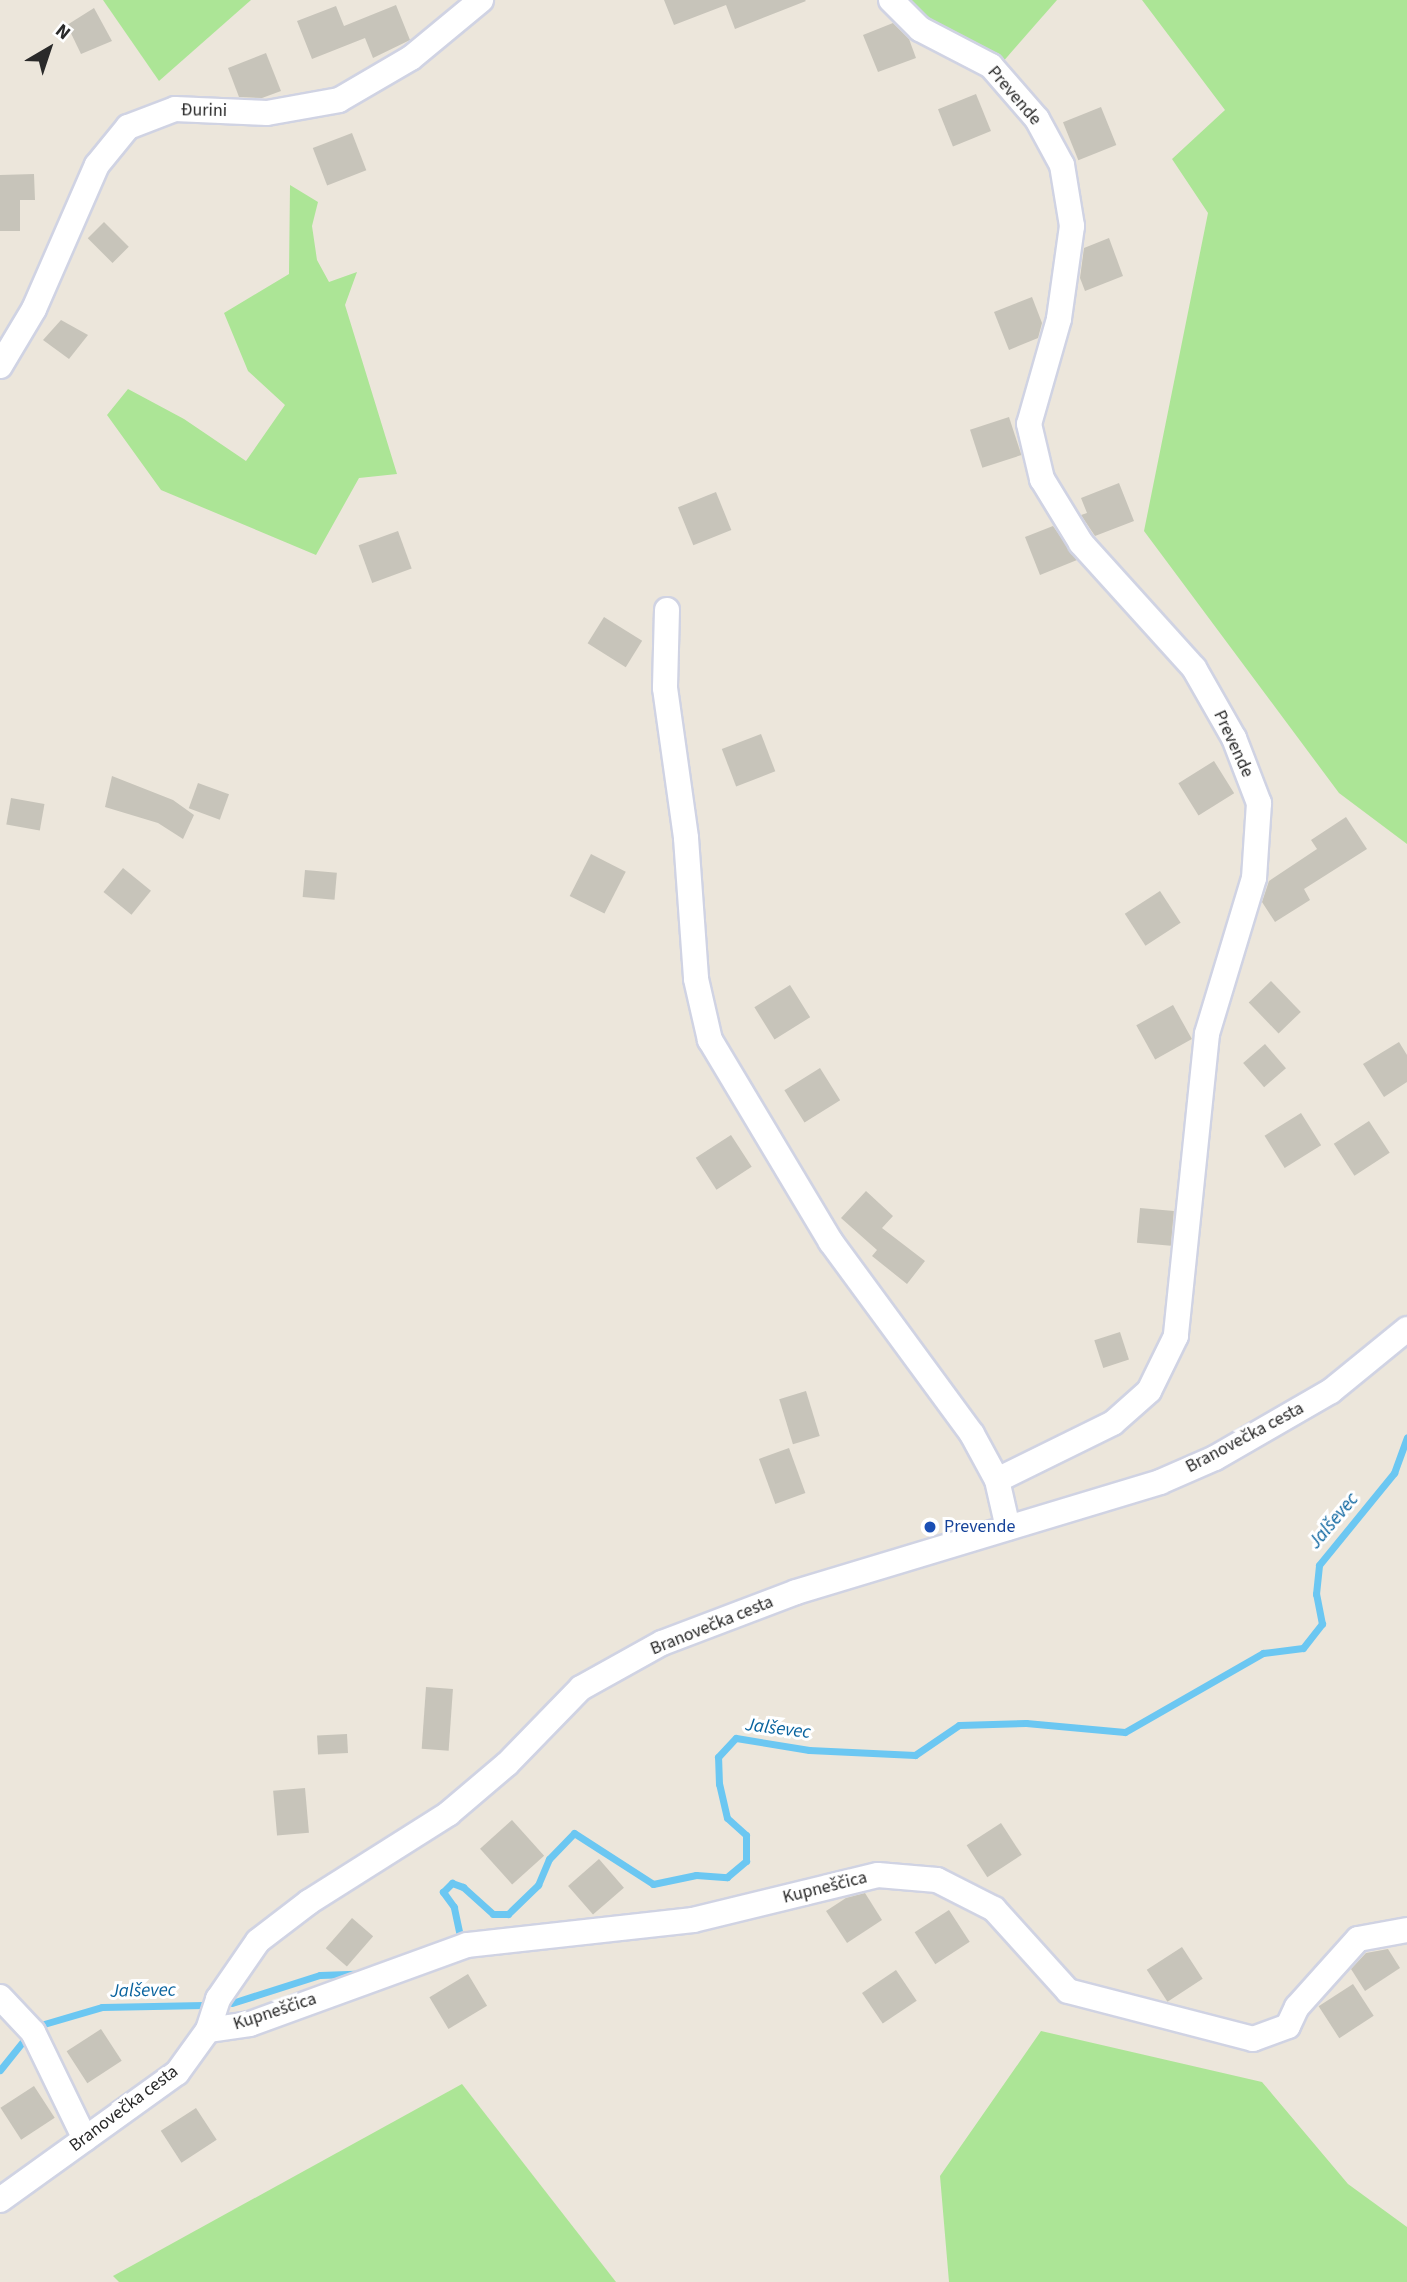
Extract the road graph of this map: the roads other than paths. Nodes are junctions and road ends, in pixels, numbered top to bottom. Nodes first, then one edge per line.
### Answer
1 (481, 0) edge
2 (891, 0) edge
3 (0, 366) edge
4 (667, 610) dead end
5 (1407, 1329) edge
6 (997, 1480) junction
7 (1007, 1528) junction
8 (1407, 1930) edge
9 (0, 1997) edge
10 (214, 2015) junction
11 (85, 2139) junction
12 (0, 2200) edge

1 - 3 street, Đurini
2 - 6 street, Prevende
4 - 6 street
5 - 7 street, Branovečka cesta
6 - 7 street
7 - 10 street, Branovečka cesta
8 - 10 street, Kupneščica
9 - 11 street
10 - 11 street, Branovečka cesta
11 - 12 street, Branovečka cesta

